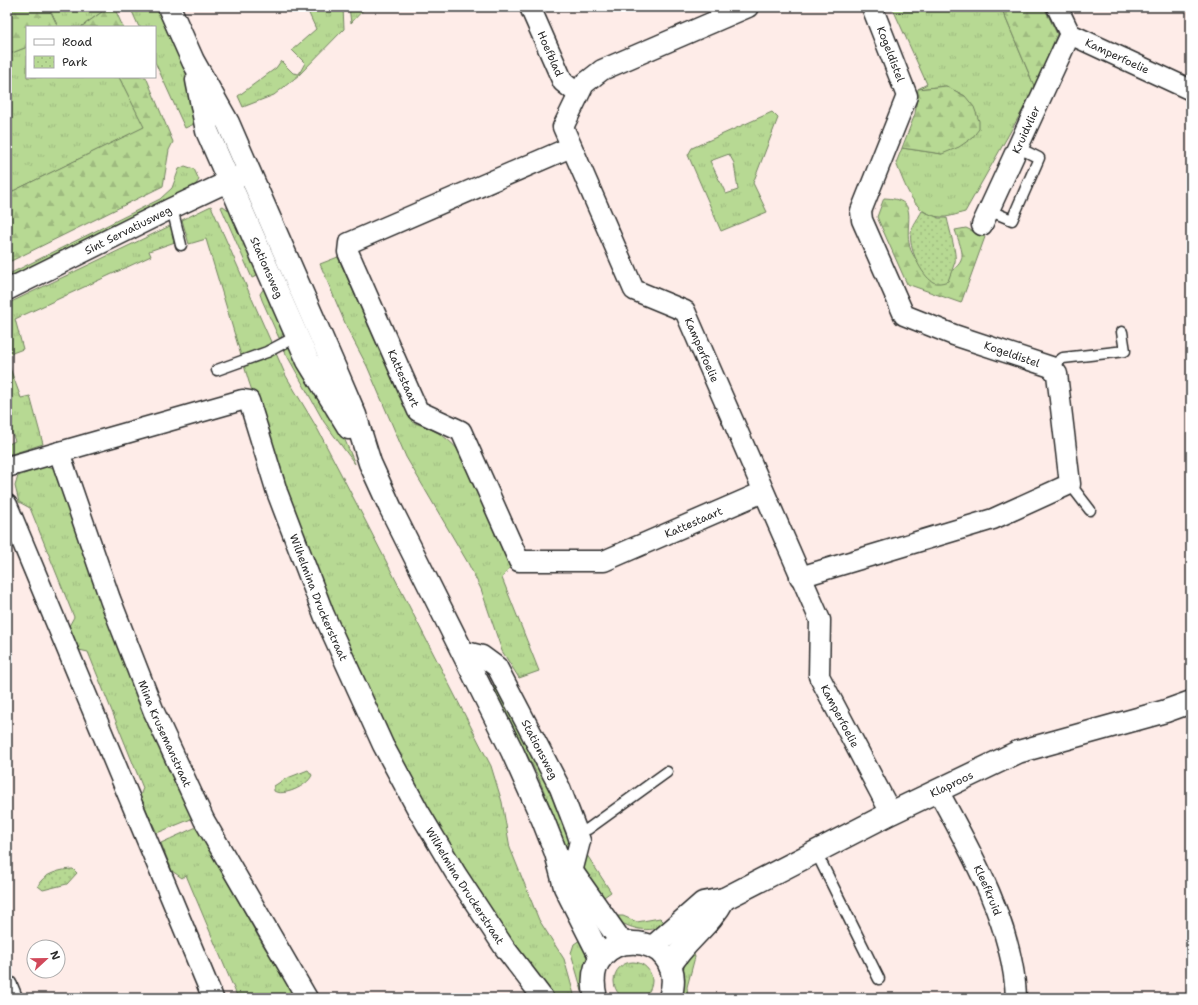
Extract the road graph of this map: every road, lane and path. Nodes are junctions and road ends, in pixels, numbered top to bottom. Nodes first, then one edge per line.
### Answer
1 (169, 7) edge
2 (530, 7) edge
3 (748, 7) edge
4 (872, 7) edge
5 (1057, 7) edge
6 (1070, 34) junction
7 (1191, 90) edge
8 (578, 94) junction
9 (571, 147) junction
10 (239, 176) junction
11 (172, 208) junction
12 (985, 218) dead end
13 (181, 245) dead end
14 (7, 290) edge
15 (317, 326) junction
16 (1122, 332) dead end
17 (297, 336) junction
18 (1051, 367) junction
19 (217, 370) dead end
20 (60, 452) junction
21 (370, 463) junction
22 (7, 467) edge
23 (1070, 484) junction
24 (763, 492) junction
25 (7, 505) edge
26 (1090, 510) dead end
27 (800, 577) junction
28 (462, 651) junction
29 (1191, 702) edge
30 (667, 772) dead end
31 (938, 790) junction
32 (891, 813) junction
33 (577, 832) junction
34 (816, 852) junction
35 (556, 854) junction
36 (572, 872) junction
37 (724, 900) junction
38 (622, 943) junction
39 (653, 947) junction
40 (601, 958) junction
41 (670, 966) junction
42 (879, 979) dead end
43 (7, 986) edge
44 (12, 998) edge
45 (213, 998) edge
46 (307, 998) edge
47 (543, 998) edge
48 (596, 998) edge
49 (670, 998) edge
50 (1016, 998) edge

1 - 10 main road, Stationsweg
2 - 8 street, Hoefblad
3 - 8 street, Kamperfoelie
4 - 18 street, Kogeldistel
5 - 6 street
6 - 7 street, Kamperfoelie
6 - 12 street, Kruidvlier
8 - 9 street, Kamperfoelie
9 - 24 street, Kamperfoelie
9 - 24 street, Kattestaart
10 - 11 street, Sint Servatiusweg
10 - 15 main road, Stationsweg
10 - 17 main road, Stationsweg
11 - 13 lane
11 - 14 street, Sint Servatiusweg
15 - 17 lane
15 - 21 main road, Stationsweg
16 - 18 lane
17 - 19 lane
17 - 21 main road, Stationsweg
18 - 23 street, Kogeldistel
20 - 22 street, Wilhelmina Druckerstraat
20 - 46 street, Mina Krusemanstraat
20 - 47 street, Wilhelmina Druckerstraat
21 - 28 main road, Stationsweg
23 - 26 lane
23 - 27 street
24 - 27 street, Kamperfoelie
25 - 45 street
27 - 32 street, Kamperfoelie
28 - 33 street, Stationsweg
28 - 35 main road, Stationsweg
29 - 31 main road, Klaproos
30 - 33 lane
31 - 32 main road, Klaproos
31 - 50 street, Kleefkruid
32 - 34 main road, Klaproos
33 - 36 street, Stationsweg
34 - 37 main road, Klaproos
34 - 42 lane
35 - 36 main road, Stationsweg
35 - 40 main road, Stationsweg
36 - 38 main road, Stationsweg
37 - 39 main road, Klaproos
37 - 41 main road
38 - 39 main road
38 - 40 main road
39 - 41 main road
40 - 48 main road
41 - 49 main road
43 - 44 street

